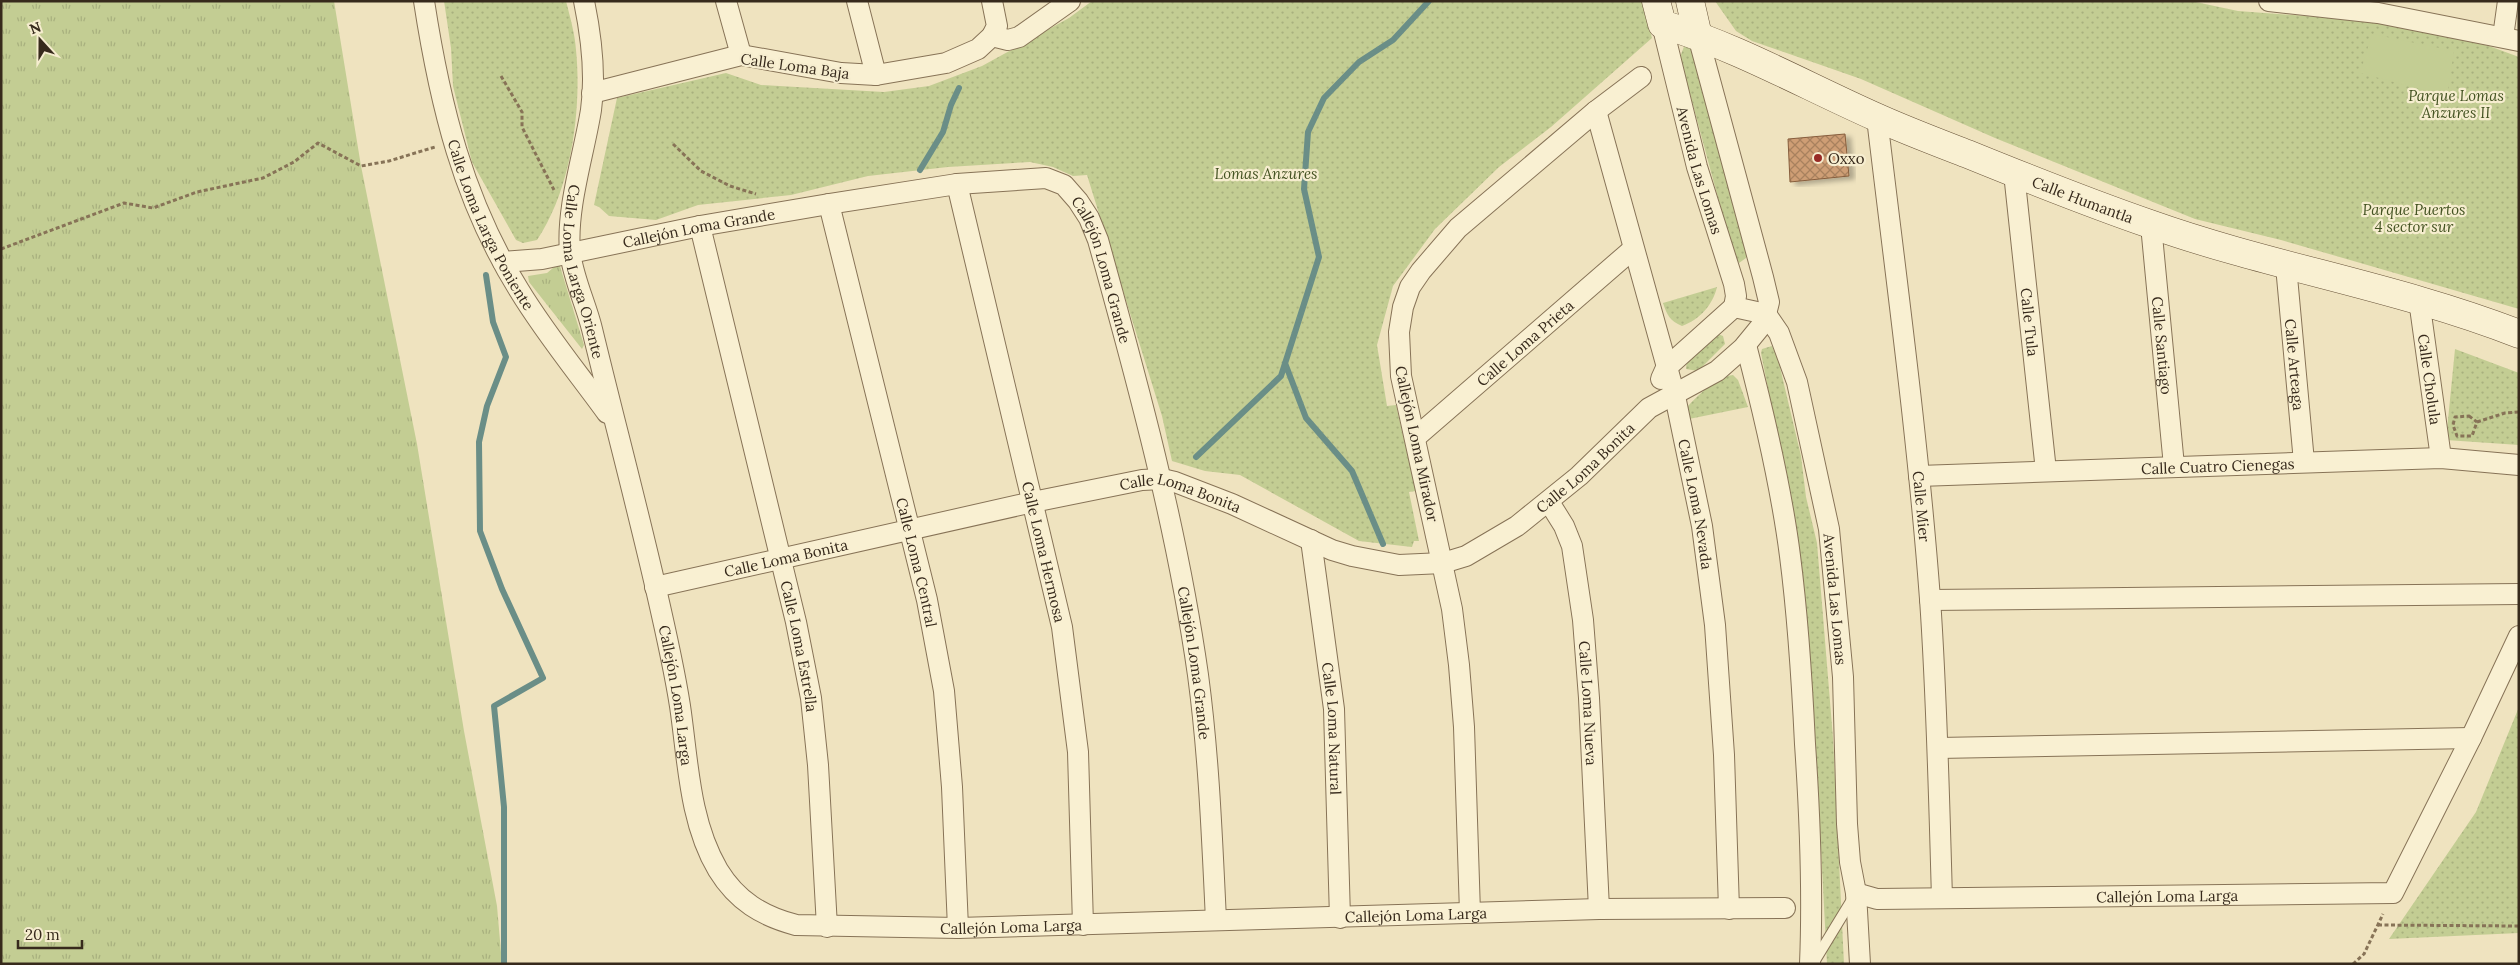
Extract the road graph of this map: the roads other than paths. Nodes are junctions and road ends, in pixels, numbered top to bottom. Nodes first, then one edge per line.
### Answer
1 (424, 1) edge
2 (584, 1) edge
3 (726, 1) edge
4 (857, 1) edge
5 (992, 1) edge
6 (1070, 1) edge
7 (1690, 1) edge
8 (2269, 1) edge
9 (2508, 1) edge
10 (2379, 7) edge
11 (1659, 13) edge
12 (992, 36) junction
13 (1698, 36) junction
14 (2511, 39) edge
15 (741, 55) junction
16 (876, 74) junction
17 (1641, 77) dead end
18 (592, 93) junction
19 (1596, 110) junction
20 (1877, 118) junction
21 (2014, 173) junction
22 (957, 184) junction
23 (829, 204) junction
24 (2151, 225) junction
25 (700, 226) junction
26 (1633, 249) junction
27 (570, 253) junction
28 (503, 262) junction
29 (2286, 266) junction
30 (2419, 300) junction
31 (1734, 307) junction
32 (1766, 314) junction
33 (2519, 334) edge
34 (1746, 345) junction
35 (1666, 368) junction
36 (1674, 396) junction
37 (1649, 408) junction
38 (614, 423) junction
39 (1416, 437) junction
40 (2441, 458) junction
41 (2304, 462) junction
42 (2517, 464) edge
43 (2174, 466) junction
44 (2046, 470) junction
45 (1919, 476) junction
46 (1162, 479) junction
47 (1033, 502) junction
48 (1549, 502) junction
49 (910, 531) junction
50 (1312, 540) junction
51 (780, 559) junction
52 (1443, 563) junction
53 (655, 587) junction
54 (2519, 594) edge
55 (1930, 600) junction
56 (2519, 636) edge
57 (2471, 738) junction
58 (1938, 748) junction
59 (1856, 893) junction
60 (1942, 898) junction
61 (1785, 908) dead end
62 (1599, 909) junction
63 (1729, 909) junction
64 (1470, 913) junction
65 (1340, 918) junction
66 (1216, 920) junction
67 (1083, 925) junction
68 (827, 927) junction
69 (958, 928) junction
70 (1812, 964) edge
71 (1860, 964) edge

1 - 28 street, Calle Loma Larga Poniente
2 - 18 street, Calle Loma Larga Oriente
3 - 15 street
4 - 16 street
5 - 12 street
6 - 12 street
7 - 13 street, Avenida Las Lomas
8 - 10 street
9 - 14 street
10 - 14 street
11 - 13 street, Calle Humantla
11 - 31 street, Avenida Las Lomas
12 - 16 street, Calle Loma Baja
13 - 20 street, Calle Humantla
13 - 32 street, Avenida Las Lomas
15 - 16 street, Calle Loma Baja
15 - 18 street, Calle Loma Baja
17 - 19 street, Callejón Loma Mirador
18 - 27 street, Calle Loma Larga Oriente
19 - 26 street, Calle Loma Nevada
19 - 39 street, Callejón Loma Mirador
20 - 21 street, Calle Humantla
20 - 45 street, Calle Mier
21 - 24 street, Calle Humantla
21 - 44 street, Calle Tula
22 - 23 street, Callejón Loma Grande
22 - 46 street, Callejón Loma Grande
22 - 47 street, Calle Loma Hermosa
23 - 25 street, Callejón Loma Grande
23 - 49 street, Calle Loma Central
24 - 29 street, Calle Humantla
24 - 43 street, Calle Santiago
25 - 27 street, Callejón Loma Grande
25 - 51 street, Calle Loma Estrella
26 - 35 street, Calle Loma Nevada
26 - 39 street, Calle Loma Prieta
27 - 28 street, Callejón Loma Grande
27 - 38 street, Calle Loma Larga Oriente
28 - 38 street, Calle Loma Larga Poniente
29 - 30 street, Calle Humantla
29 - 41 street, Calle Arteaga
30 - 33 street, Calle Humantla
30 - 40 street, Calle Cholula
31 - 32 street
31 - 35 street, Calle Loma Bonita
32 - 34 street, Calle Loma Bonita
32 - 59 street, Avenida Las Lomas
34 - 36 street, Calle Loma Bonita
34 - 70 street
35 - 36 street, Calle Loma Nevada
35 - 37 street, Calle Loma Bonita
36 - 37 street, Calle Loma Bonita
36 - 63 street, Calle Loma Nevada
37 - 48 street, Calle Loma Bonita
38 - 53 street, Callejón Loma Larga
39 - 52 street, Callejón Loma Mirador
40 - 41 street, Calle Cuatro Cienegas
40 - 42 street, Calle Cuatro Cienegas
41 - 43 street, Calle Cuatro Cienegas
43 - 44 street, Calle Cuatro Cienegas
44 - 45 street, Calle Cuatro Cienegas
45 - 55 street, Calle Mier
46 - 47 street, Calle Loma Bonita
46 - 50 street, Calle Loma Bonita
46 - 66 street, Callejón Loma Grande
47 - 49 street, Calle Loma Bonita
47 - 67 street, Calle Loma Hermosa
48 - 52 street, Calle Loma Bonita
48 - 62 street, Calle Loma Nueva
49 - 51 street, Calle Loma Bonita
49 - 69 street, Calle Loma Central
50 - 52 street, Calle Loma Bonita
50 - 65 street, Calle Loma Natural
51 - 53 street, Calle Loma Bonita
51 - 68 street, Calle Loma Estrella
52 - 64 street, Callejón Loma Mirador
53 - 68 street, Callejón Loma Larga
54 - 55 street
55 - 58 street, Calle Mier
56 - 57 street
57 - 58 street
57 - 60 street, Callejón Loma Larga
58 - 60 street, Calle Mier
59 - 60 street, Callejón Loma Larga
59 - 70 lane
59 - 71 street, Avenida Las Lomas
61 - 63 street, Callejón Loma Larga
62 - 63 street, Callejón Loma Larga
62 - 64 street, Callejón Loma Larga
64 - 65 street, Callejón Loma Larga
65 - 66 street, Callejón Loma Larga
66 - 67 street, Callejón Loma Larga
67 - 69 street, Callejón Loma Larga
68 - 69 street, Callejón Loma Larga

